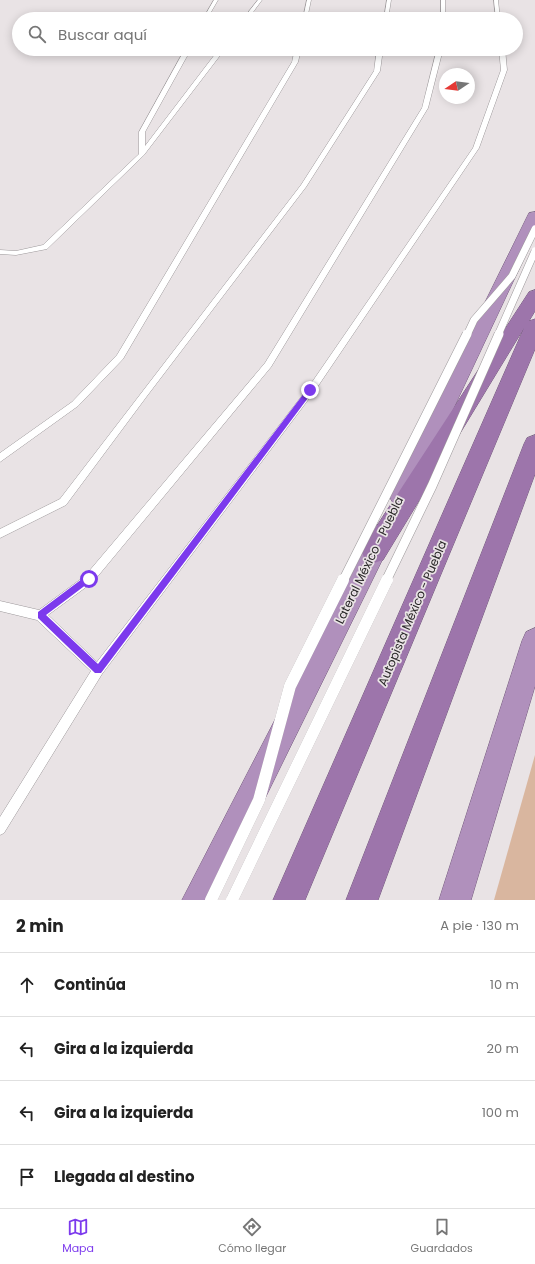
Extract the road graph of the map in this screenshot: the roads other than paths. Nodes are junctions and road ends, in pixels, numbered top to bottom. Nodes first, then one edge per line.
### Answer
1 (216, 0) edge
2 (260, 0) edge
3 (309, 0) edge
4 (389, 0) edge
5 (443, 0) edge
6 (496, 0) edge
7 (209, 12) edge
8 (251, 12) edge
9 (306, 12) edge
10 (387, 12) edge
11 (443, 12) edge
12 (497, 12) edge
13 (184, 56) edge
14 (217, 56) edge
15 (296, 56) edge
16 (379, 56) edge
17 (438, 56) edge
18 (503, 56) edge
19 (142, 154) junction
20 (535, 217) edge
21 (535, 229) edge
22 (535, 251) edge
23 (0, 252) edge
24 (535, 296) edge
25 (535, 326) edge
26 (535, 444) edge
27 (0, 458) edge
28 (0, 534) edge
29 (374, 552) junction
30 (0, 606) edge
31 (40, 615) junction
32 (535, 641) edge
33 (98, 670) junction
34 (0, 829) edge
35 (198, 900) edge
36 (211, 900) edge
37 (232, 900) edge
38 (288, 900) edge
39 (362, 900) edge
40 (455, 900) edge

1 - 7 lane
2 - 8 lane
3 - 9 lane
4 - 10 lane
5 - 11 lane
6 - 12 lane
13 - 19 lane
14 - 19 lane
15 - 27 lane
16 - 28 lane
17 - 31 lane
18 - 33 lane
19 - 23 lane
20 - 29 highway, Lateral México - Puebla
21 - 36 lane, bridge
22 - 37 lane, bridge
24 - 29 highway
25 - 38 highway, Autopista México - Puebla
26 - 39 highway
29 - 35 highway, Lateral México - Puebla
30 - 31 lane
31 - 33 lane
32 - 40 highway
33 - 34 lane

